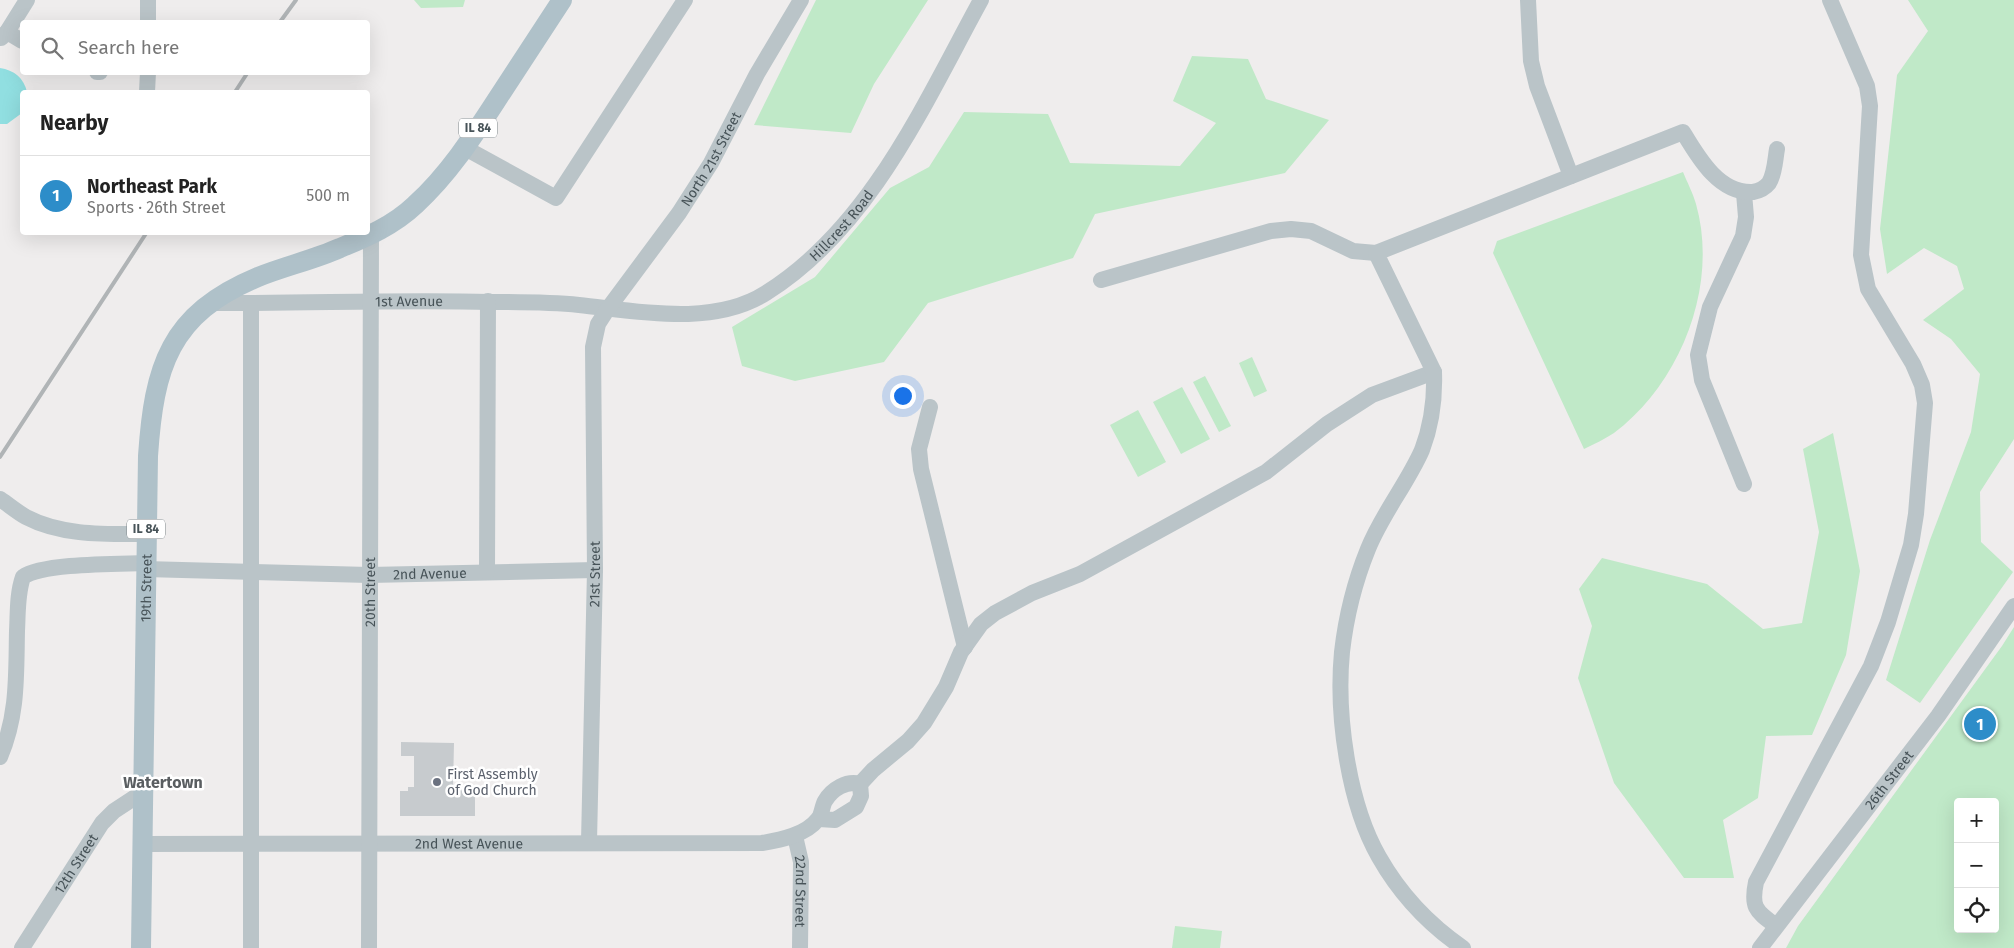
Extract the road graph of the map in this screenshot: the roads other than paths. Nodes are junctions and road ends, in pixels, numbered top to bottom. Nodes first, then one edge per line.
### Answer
1 (27, 0) edge
2 (148, 0) edge
3 (562, 0) edge
4 (685, 0) edge
5 (802, 0) edge
6 (981, 0) edge
7 (1528, 0) edge
8 (1830, 0) edge
9 (148, 20) edge
10 (4, 36) edge
11 (20, 40) edge
12 (143, 75) edge
13 (147, 90) edge
14 (465, 148) junction
15 (1777, 149) dead end
16 (1571, 176) junction
17 (1744, 192) junction
18 (371, 235) junction
19 (1376, 253) junction
20 (1101, 280) dead end
21 (370, 302) junction
22 (488, 302) junction
23 (211, 303) junction
24 (251, 303) junction
25 (607, 310) junction
26 (1434, 372) junction
27 (930, 407) dead end
28 (1744, 484) dead end
29 (0, 499) edge
30 (146, 534) junction
31 (145, 566) junction
32 (595, 570) junction
33 (250, 572) junction
34 (487, 572) junction
35 (368, 575) junction
36 (2014, 606) edge
37 (965, 647) junction
38 (0, 757) edge
39 (860, 784) junction
40 (143, 792) junction
41 (819, 819) junction
42 (795, 836) junction
43 (368, 842) junction
44 (589, 842) junction
45 (252, 843) junction
46 (143, 844) junction
47 (1775, 925) junction
48 (22, 948) edge
49 (141, 948) edge
50 (251, 948) edge
51 (369, 948) edge
52 (800, 948) edge
53 (1463, 948) edge
54 (1760, 948) edge

1 - 10 street
2 - 9 street
3 - 14 main road, IL 84
4 - 14 street
5 - 25 street, North 21st Street
6 - 25 street, Hillcrest Road
7 - 16 street
8 - 47 street
10 - 11 street
12 - 13 street
14 - 18 main road, IL 84
15 - 17 street
16 - 17 street
16 - 19 street
17 - 28 street
18 - 21 street, 20th Street
18 - 23 main road, 19th Street / IL 84
19 - 20 street
19 - 26 street
21 - 22 street, 1st Avenue
21 - 24 street, 1st Avenue
21 - 35 street, 20th Street
22 - 25 street, 1st Avenue
22 - 34 street
23 - 24 street, 1st Avenue
23 - 30 main road, 19th Street / IL 84
24 - 33 street
25 - 32 street, 21st Street
26 - 37 street
26 - 53 street
27 - 37 street
29 - 30 street
30 - 31 main road, 19th Street / IL 84
31 - 33 street, 2nd Avenue
31 - 38 street, 2nd Avenue
31 - 40 main road, 19th Street / IL 84
32 - 34 street, 2nd Avenue
32 - 44 street, 21st Street
33 - 35 street, 2nd Avenue
33 - 45 street
34 - 35 street, 2nd Avenue
35 - 43 street, 20th Street
36 - 47 street, 26th Street
37 - 39 street
39 - 41 street
39 - 41 street
40 - 46 main road, 19th Street / IL 84
40 - 48 street, 12th Street
41 - 42 street
42 - 44 street, 2nd West Avenue
42 - 52 street, 22nd Street
43 - 44 street, 2nd West Avenue
43 - 45 street, 2nd West Avenue
43 - 51 street, 20th Street
45 - 46 street, 2nd West Avenue
45 - 50 street
46 - 49 main road, 19th Street / IL 84
47 - 54 street, 26th Street

